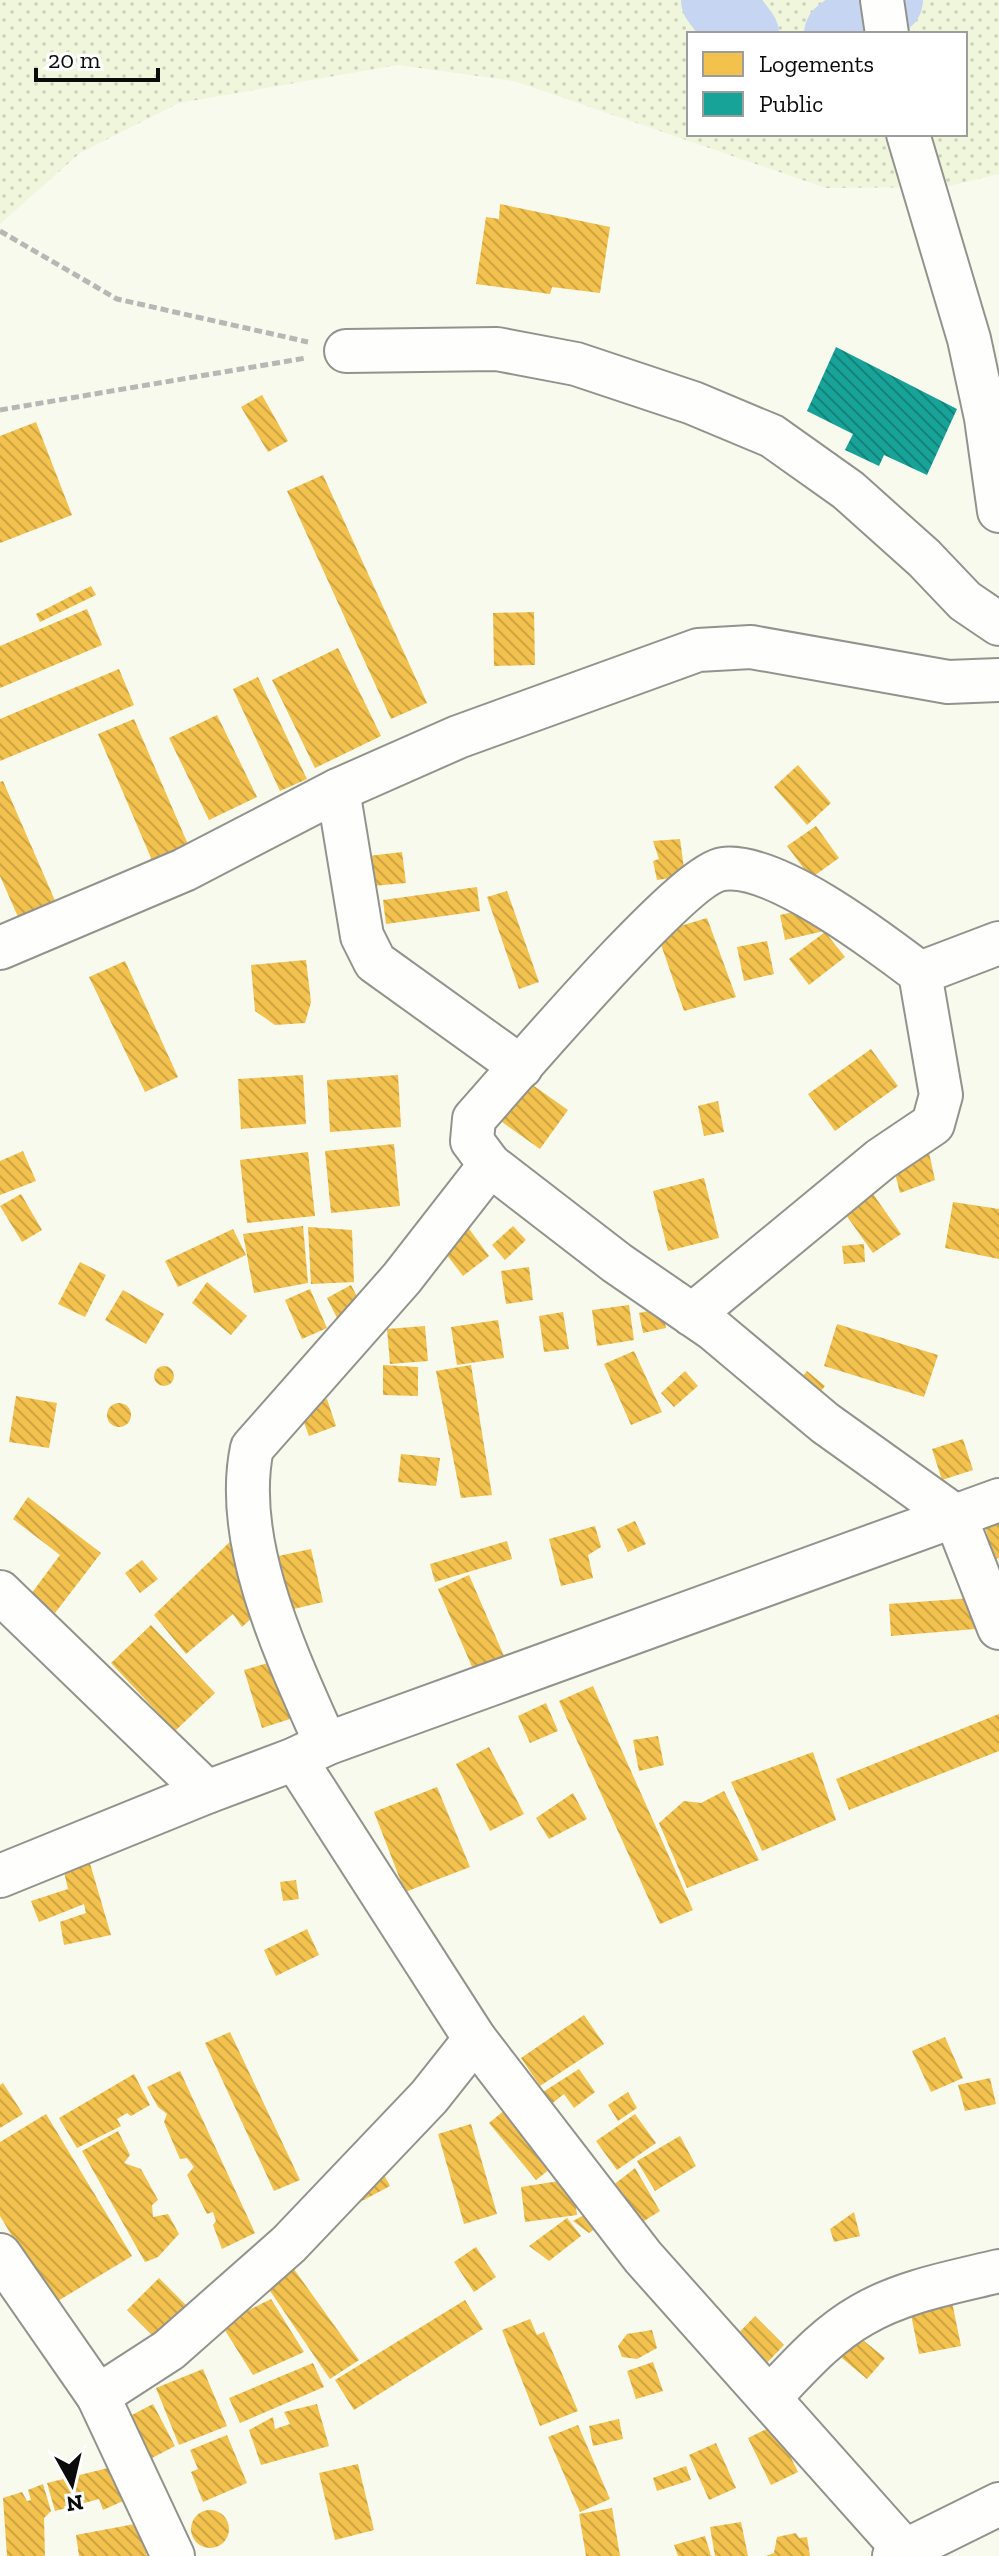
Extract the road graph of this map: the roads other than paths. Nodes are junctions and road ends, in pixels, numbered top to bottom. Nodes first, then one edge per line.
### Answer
1 (909, 136) edge
2 (346, 351) road end
3 (999, 511) edge
4 (999, 624) edge
5 (999, 680) edge
6 (338, 790) junction
7 (999, 943) edge
8 (0, 948) edge
9 (920, 973) junction
10 (521, 1067) junction
11 (490, 1165) junction
12 (692, 1315) junction
13 (999, 1500) edge
14 (955, 1516) junction
15 (0, 1592) edge
16 (999, 1628) edge
17 (310, 1752) junction
18 (207, 1792) junction
19 (0, 1876) edge
20 (475, 2039) junction
21 (0, 2255) edge
22 (999, 2271) edge
23 (98, 2396) junction
24 (769, 2398) junction
25 (999, 2504) edge
26 (900, 2554) edge
27 (173, 2556) edge

1 - 3 street
2 - 4 street
5 - 6 street
6 - 8 street
6 - 10 street
7 - 9 street
9 - 10 street
9 - 12 street
10 - 11 street
11 - 12 street
11 - 17 street
12 - 14 street
13 - 14 street
14 - 16 street
14 - 17 street
15 - 18 street
17 - 18 street
17 - 20 street
18 - 19 street
20 - 23 street
20 - 24 street
21 - 23 street
22 - 24 street
23 - 27 street
24 - 26 street
25 - 26 street

